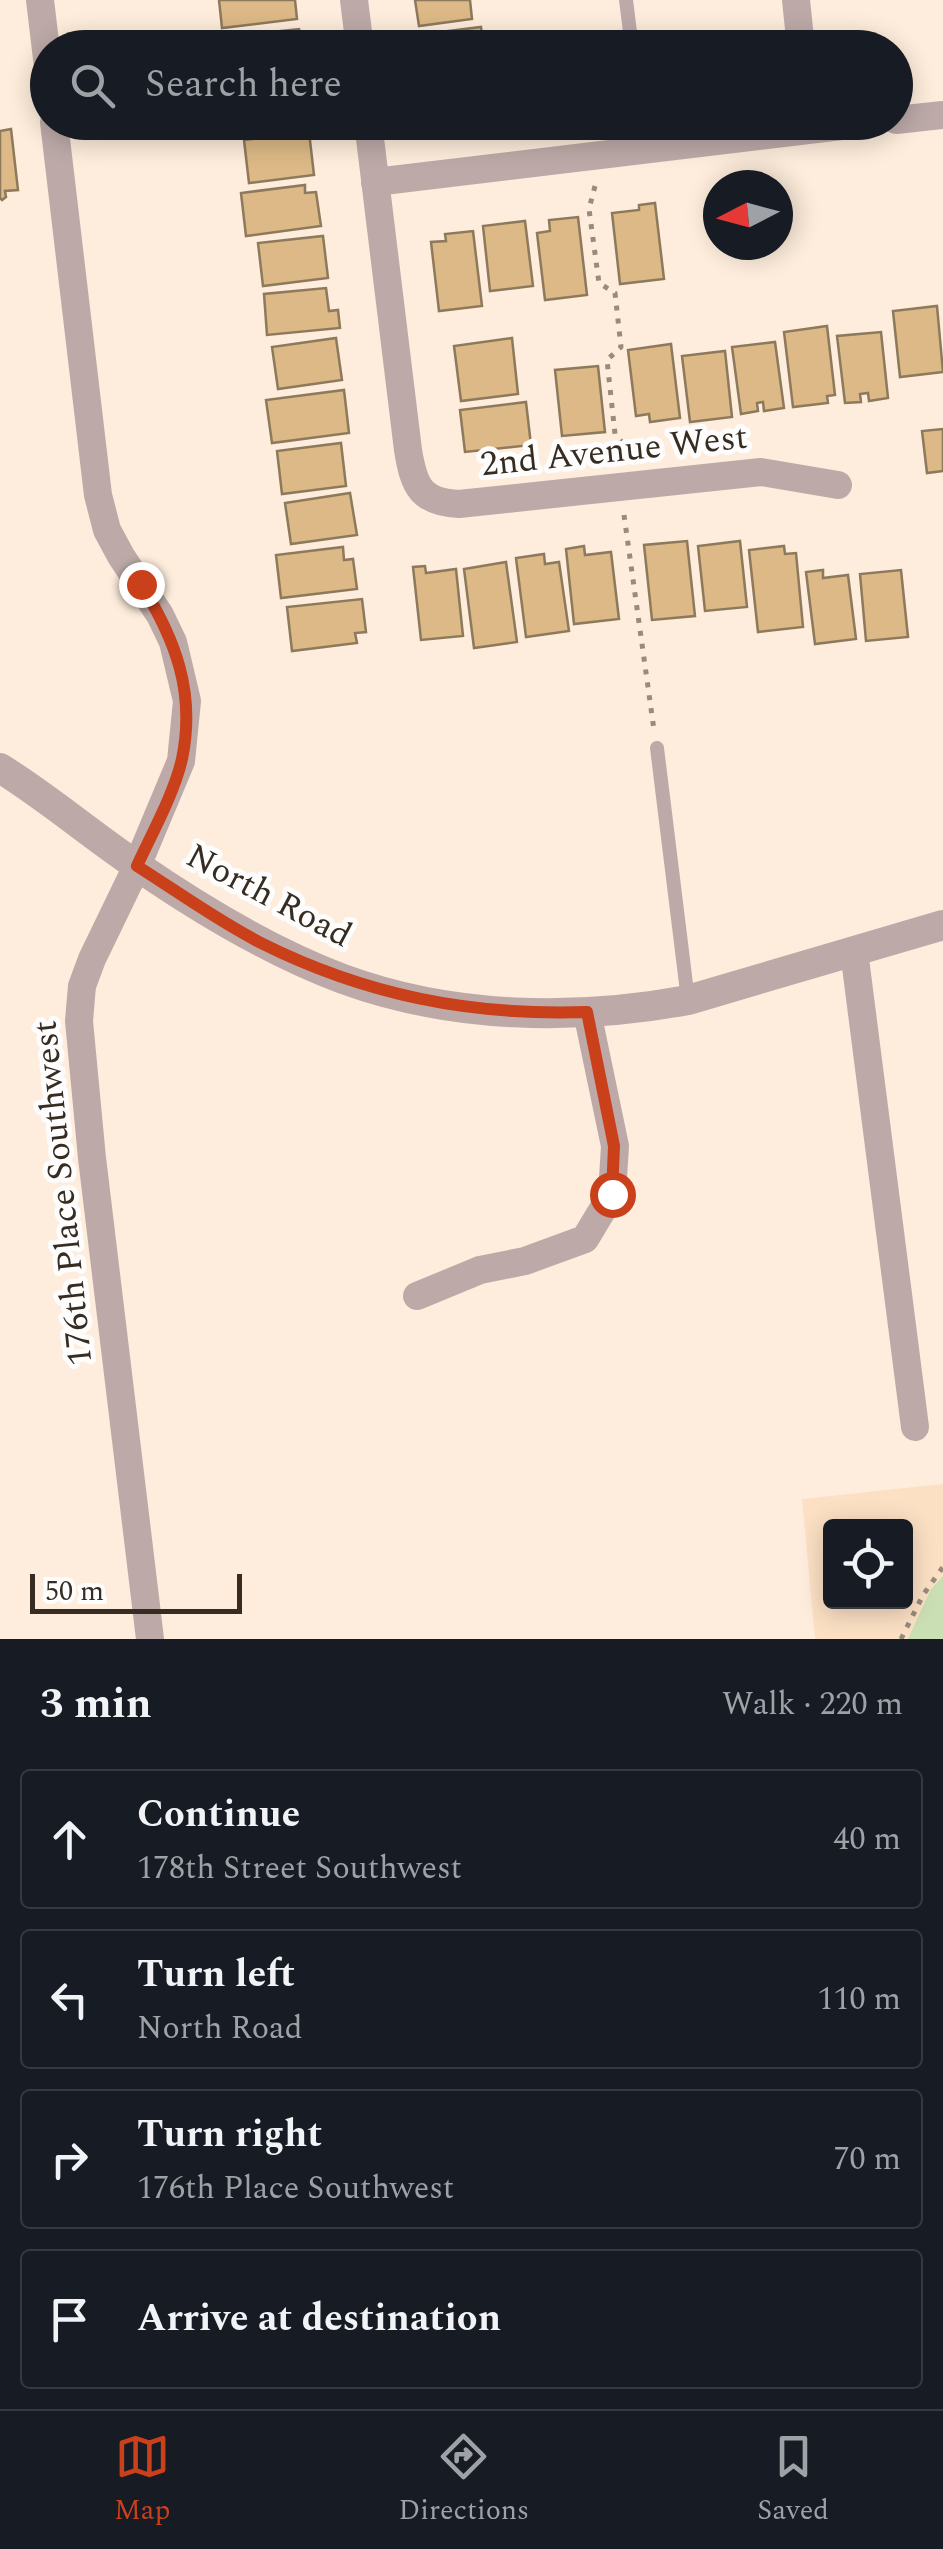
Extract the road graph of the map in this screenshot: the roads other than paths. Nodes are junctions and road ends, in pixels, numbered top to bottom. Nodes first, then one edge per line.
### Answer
1 (40, 0) edge
2 (354, 0) edge
3 (626, 0) edge
4 (796, 0) edge
5 (44, 30) edge
6 (358, 30) edge
7 (630, 30) edge
8 (799, 30) edge
9 (943, 115) edge
10 (913, 118) edge
11 (56, 140) edge
12 (370, 140) edge
13 (619, 140) edge
14 (375, 182) junction
15 (838, 485) dead end
16 (657, 748) road end
17 (0, 768) edge
18 (137, 866) junction
19 (943, 925) edge
20 (854, 951) junction
21 (688, 1000) junction
22 (587, 1012) junction
23 (418, 1296) dead end
24 (915, 1428) dead end
25 (150, 1639) edge

1 - 5 street
2 - 6 street
3 - 7 lane
4 - 8 street
9 - 10 street
11 - 18 street, 176th Place Southwest
12 - 14 street
13 - 14 street
14 - 15 street, 2nd Avenue West
16 - 21 lane
17 - 18 street, North Road
18 - 22 street, North Road
18 - 25 street, 176th Place Southwest
19 - 20 street, North Road
20 - 21 street, North Road
20 - 24 street
21 - 22 street, North Road
22 - 23 street

